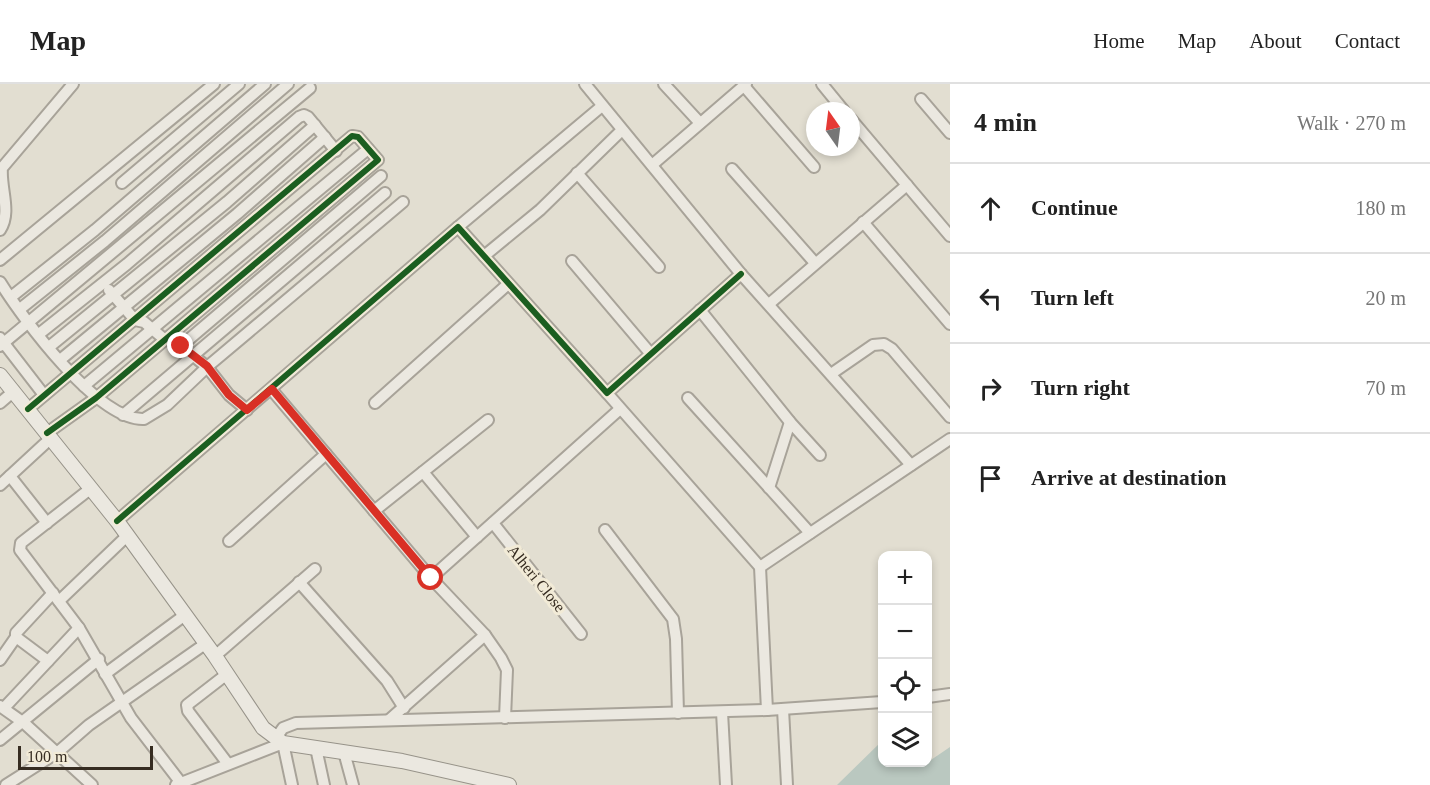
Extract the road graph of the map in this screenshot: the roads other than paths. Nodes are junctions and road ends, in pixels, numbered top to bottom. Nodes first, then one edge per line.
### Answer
1 (73, 84) edge
2 (214, 84) edge
3 (239, 84) edge
4 (265, 84) edge
5 (288, 84) edge
6 (585, 84) edge
7 (664, 84) edge
8 (745, 85) edge
9 (824, 85) edge
10 (310, 88) dead end
11 (921, 99) dead end
12 (837, 102) edge
13 (602, 106) junction
14 (230, 116) junction
15 (700, 123) junction
16 (239, 125) junction
17 (315, 125) junction
18 (622, 130) junction
19 (860, 130) edge
20 (950, 134) edge
21 (250, 137) junction
22 (325, 137) junction
23 (261, 149) junction
24 (368, 149) junction
25 (336, 151) junction
26 (274, 160) junction
27 (652, 165) junction
28 (814, 167) dead end
29 (732, 169) dead end
30 (111, 170) junction
31 (285, 173) junction
32 (577, 173) junction
33 (158, 174) junction
34 (381, 176) dead end
35 (122, 183) junction
36 (169, 185) junction
37 (907, 185) junction
38 (215, 189) junction
39 (385, 193) dead end
40 (133, 196) junction
41 (180, 197) junction
42 (227, 202) junction
43 (403, 202) dead end
44 (192, 209) junction
45 (319, 211) junction
46 (237, 214) junction
47 (328, 221) junction
48 (863, 222) junction
49 (946, 223) edge
50 (248, 226) junction
51 (458, 227) junction
52 (0, 230) edge
53 (95, 230) junction
54 (338, 232) junction
55 (950, 237) edge
56 (105, 241) junction
57 (350, 246) junction
58 (116, 252) junction
59 (484, 256) junction
60 (0, 260) edge
61 (572, 261) dead end
62 (815, 263) junction
63 (127, 264) junction
64 (659, 267) dead end
65 (248, 270) junction
66 (741, 274) junction
67 (257, 281) junction
68 (0, 282) edge
69 (103, 282) junction
70 (507, 285) junction
71 (268, 293) junction
72 (113, 295) junction
73 (11, 297) junction
74 (769, 304) junction
75 (279, 306) junction
76 (125, 308) junction
77 (20, 309) junction
78 (700, 310) junction
79 (135, 320) junction
80 (30, 322) junction
81 (950, 324) edge
82 (152, 330) junction
83 (39, 334) junction
84 (164, 339) junction
85 (1, 342) edge
86 (181, 346) junction
87 (49, 347) junction
88 (650, 353) junction
89 (193, 355) junction
90 (60, 360) junction
91 (207, 366) junction
92 (70, 374) junction
93 (831, 374) junction
94 (0, 375) edge
95 (84, 386) junction
96 (272, 389) junction
97 (14, 391) junction
98 (607, 393) junction
99 (44, 395) junction
100 (96, 398) junction
101 (688, 398) dead end
102 (0, 403) edge
103 (375, 403) dead end
104 (28, 408) junction
105 (620, 409) junction
106 (247, 410) junction
107 (123, 415) junction
108 (950, 417) edge
109 (488, 420) dead end
110 (790, 422) junction
111 (49, 436) junction
112 (950, 439) edge
113 (326, 454) junction
114 (820, 455) dead end
115 (911, 465) junction
116 (423, 472) junction
117 (9, 476) junction
118 (0, 485) edge
119 (769, 488) junction
120 (90, 489) junction
121 (375, 511) junction
122 (117, 521) junction
123 (47, 523) junction
124 (493, 523) junction
125 (604, 530) dead end
126 (810, 533) junction
127 (128, 536) junction
128 (477, 537) junction
129 (229, 541) dead end
130 (760, 567) junction
131 (315, 569) dead end
132 (431, 578) junction
133 (299, 582) junction
134 (56, 597) junction
135 (185, 615) junction
136 (79, 628) junction
137 (581, 634) dead end
138 (485, 635) junction
139 (16, 637) junction
140 (205, 644) junction
141 (215, 656) junction
142 (99, 659) junction
143 (0, 660) edge
144 (48, 661) junction
145 (105, 674) junction
146 (227, 674) junction
147 (950, 694) edge
148 (932, 696) edge
149 (878, 702) edge
150 (123, 703) junction
151 (2, 707) edge
152 (404, 708) junction
153 (783, 709) junction
154 (766, 710) junction
155 (722, 712) junction
156 (678, 713) junction
157 (505, 718) junction
158 (389, 720) junction
159 (24, 723) junction
160 (0, 740) edge
161 (279, 740) junction
162 (316, 748) junction
163 (58, 752) junction
164 (344, 752) junction
165 (228, 764) junction
166 (178, 784) edge
167 (6, 785) edge
168 (92, 785) edge
169 (292, 785) edge
170 (324, 785) edge
171 (353, 785) edge
172 (509, 785) edge
173 (726, 785) edge
174 (787, 785) edge

1 - 52 street
2 - 30 street
3 - 35 street
4 - 14 street
5 - 16 street
6 - 13 street
7 - 15 street
8 - 15 street
8 - 28 street
9 - 12 street
10 - 21 street
11 - 20 street
13 - 18 street
13 - 51 street
14 - 16 street
14 - 33 street
15 - 27 street
16 - 21 street
16 - 36 street
17 - 22 street
17 - 23 street
17 - 26 street
18 - 27 street
18 - 32 street
19 - 37 street
21 - 23 street
21 - 41 street
22 - 25 street
22 - 31 street
23 - 26 street
23 - 38 street
24 - 25 street
24 - 45 street
24 - 82 street
25 - 50 street
26 - 31 street
26 - 42 street
27 - 66 street
29 - 62 street
30 - 35 street
30 - 60 street
31 - 46 street
32 - 59 street
32 - 64 street
33 - 36 street
33 - 40 street
34 - 47 street
35 - 40 street
36 - 41 street
36 - 56 street
37 - 48 street
37 - 49 street
38 - 42 street
38 - 44 street
39 - 54 street
40 - 53 street
41 - 44 street
41 - 58 street
42 - 46 street
42 - 72 street
43 - 57 street
44 - 63 street
45 - 47 street
45 - 65 street
46 - 50 street
46 - 76 street
47 - 54 street
47 - 67 street
48 - 62 street
48 - 81 street
49 - 55 street
50 - 79 street
51 - 59 street
51 - 96 street
53 - 56 street
53 - 73 street
54 - 57 street
54 - 71 street
56 - 58 street
56 - 77 street
57 - 75 street
58 - 63 street
58 - 80 street
59 - 70 street
61 - 88 street
62 - 74 street
63 - 69 street
65 - 67 street
65 - 84 street
66 - 74 street
66 - 78 street
67 - 71 street
67 - 86 street
68 - 73 street
69 - 72 street
69 - 83 street
70 - 98 street
70 - 103 street
71 - 75 street
71 - 89 street
72 - 76 street
72 - 87 street
73 - 77 street
74 - 93 street
75 - 91 street
76 - 79 street
76 - 90 street
77 - 80 street
78 - 88 street
78 - 110 street
79 - 82 street
79 - 92 street
80 - 83 street
80 - 85 street
82 - 84 street
82 - 95 street
83 - 87 street
84 - 86 street
84 - 100 street
85 - 99 street
86 - 89 street
87 - 90 street
88 - 98 street
89 - 91 street
89 - 107 street
90 - 92 street
91 - 106 street
91 - 107 street
92 - 95 street
92 - 99 street
93 - 108 street
93 - 115 street
94 - 97 street
95 - 100 street
96 - 106 street
96 - 113 street
97 - 102 street
97 - 104 street
98 - 105 street
99 - 104 street
100 - 107 street
100 - 111 street
101 - 119 street
104 - 111 street
105 - 124 street
105 - 130 street
106 - 122 street
109 - 116 street
110 - 114 street
110 - 119 street
111 - 117 street
111 - 120 street
112 - 115 street
113 - 121 street
113 - 129 street
115 - 126 street
116 - 121 street
116 - 128 street
117 - 118 street
117 - 123 street
119 - 126 street
120 - 122 street
120 - 123 street
121 - 132 street
122 - 127 street
123 - 134 street
124 - 128 street
124 - 137 street, Alheri Close
125 - 156 street
126 - 130 street
127 - 134 street
127 - 135 street
128 - 132 street
130 - 154 street
131 - 133 street
132 - 138 street
133 - 141 street
133 - 152 street
134 - 136 street
134 - 139 street
135 - 140 street
135 - 145 street
136 - 142 street
136 - 144 street
138 - 152 street
138 - 157 street
139 - 143 street
139 - 144 street
140 - 141 street
140 - 150 street
141 - 146 street
142 - 145 street
142 - 159 street
144 - 151 street
145 - 150 street
146 - 161 street
146 - 165 street
147 - 148 street
149 - 153 street
150 - 163 street
150 - 166 street
151 - 159 street
152 - 158 street
153 - 154 street
153 - 174 street
154 - 155 street
155 - 156 street
155 - 173 street
156 - 157 street
157 - 158 street
158 - 161 street
159 - 160 street
159 - 163 street
161 - 162 street
161 - 165 street
161 - 169 street
162 - 164 street
162 - 170 street
163 - 167 street
163 - 168 street
164 - 171 street
164 - 172 street
165 - 166 street

